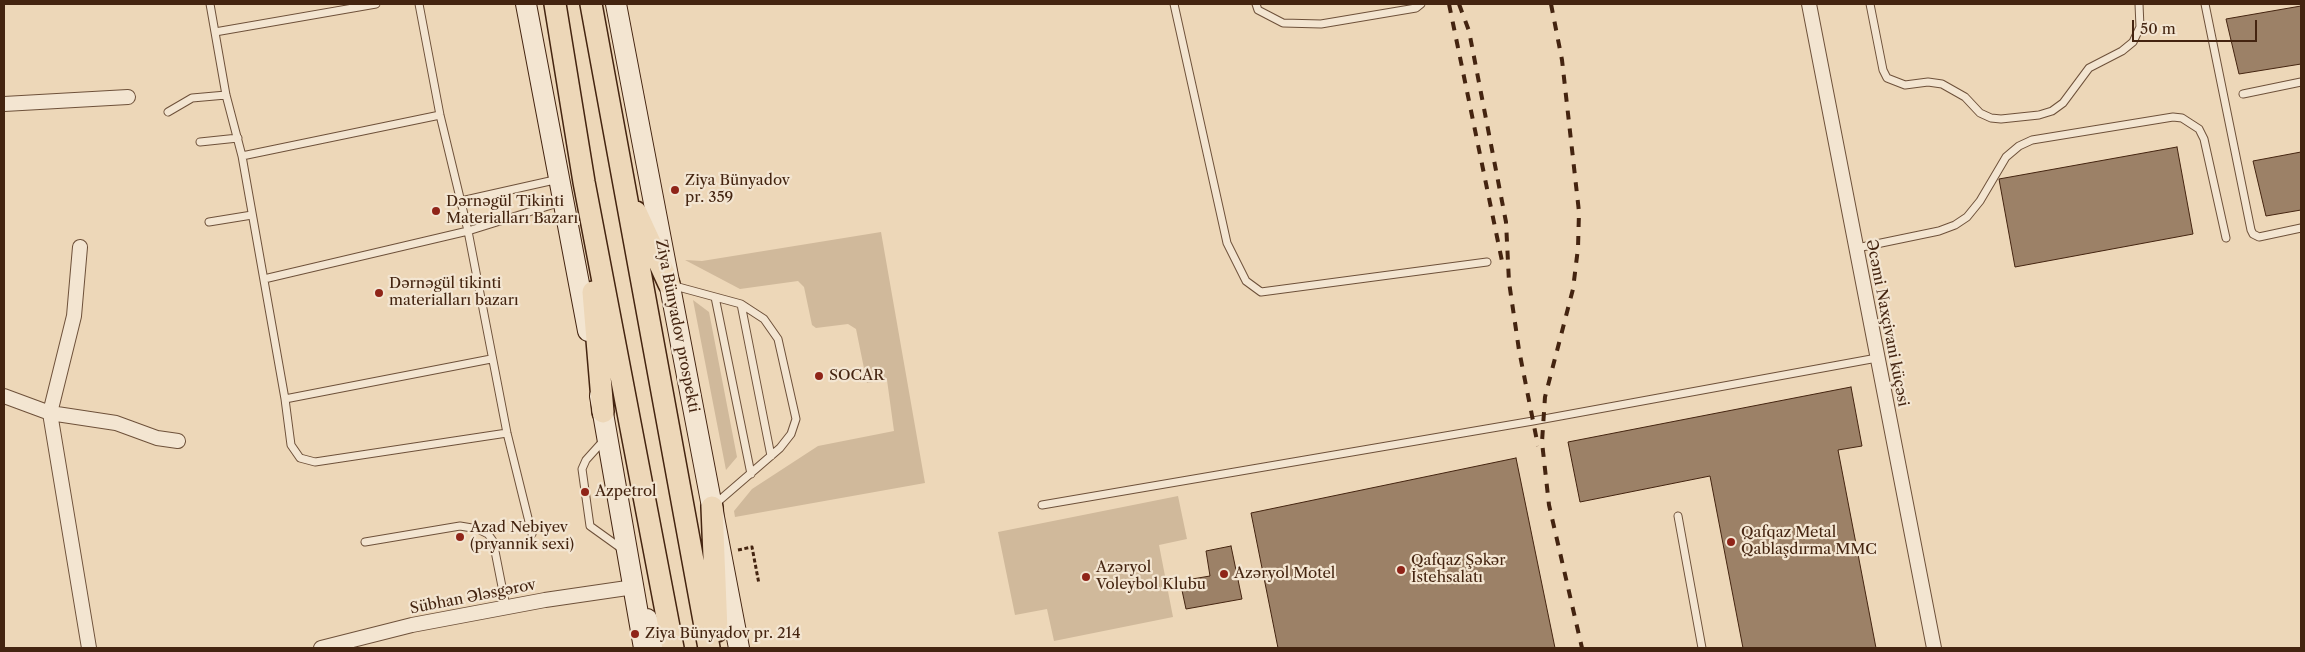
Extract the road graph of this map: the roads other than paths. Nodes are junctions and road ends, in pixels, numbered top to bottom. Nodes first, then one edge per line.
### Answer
1 (210, 4) edge
2 (376, 4) edge
3 (419, 4) edge
4 (526, 4) edge
5 (554, 4) edge
6 (592, 4) edge
7 (616, 4) edge
8 (1174, 4) edge
9 (1256, 4) edge
10 (1421, 4) edge
11 (1809, 4) edge
12 (1870, 4) edge
13 (2139, 4) edge
14 (2205, 4) edge
15 (215, 32) junction
16 (2301, 82) edge
17 (2243, 94) dead end
18 (226, 95) junction
19 (128, 97) dead end
20 (4, 104) edge
21 (168, 112) dead end
22 (440, 115) junction
23 (238, 138) junction
24 (200, 142) dead end
25 (242, 156) junction
26 (559, 179) junction
27 (622, 180) junction
28 (584, 182) junction
29 (461, 201) junction
30 (565, 201) junction
31 (252, 215) junction
32 (209, 222) dead end
33 (2301, 228) edge
34 (468, 230) junction
35 (2226, 238) dead end
36 (80, 247) dead end
37 (1856, 248) junction
38 (1487, 262) dead end
39 (264, 279) junction
40 (669, 284) junction
41 (715, 297) junction
42 (742, 304) junction
43 (1877, 358) junction
44 (491, 359) junction
45 (4, 396) edge
46 (285, 399) junction
47 (603, 412) junction
48 (50, 413) junction
49 (507, 433) junction
50 (607, 436) junction
51 (178, 442) dead end
52 (771, 456) junction
53 (751, 474) junction
54 (1042, 505) dead end
55 (712, 507) junction
56 (1678, 516) dead end
57 (532, 534) dead end
58 (365, 542) dead end
59 (628, 553) junction
60 (634, 587) junction
61 (506, 607) junction
62 (88, 648) edge
63 (321, 648) edge
64 (644, 648) edge
65 (659, 648) edge
66 (674, 648) edge
67 (709, 648) edge
68 (717, 648) edge
69 (739, 648) edge
70 (1702, 648) edge
71 (1934, 648) edge

1 - 15 lane
2 - 15 lane
3 - 22 lane
4 - 26 main road
5 - 28 main road
6 - 27 main road, Ziya Bünyadov prospekti
7 - 40 main road, Ziya Bünyadov prospekti
8 - 38 lane
9 - 10 lane
11 - 37 street, Əcəmi Naxçivani küçəsi
12 - 13 lane
14 - 33 lane
15 - 18 lane
16 - 17 lane
18 - 21 lane
18 - 23 lane
19 - 20 street
22 - 25 lane
22 - 29 lane
23 - 24 lane
23 - 25 lane
25 - 31 lane
26 - 29 lane
26 - 30 main road
27 - 40 main road
27 - 67 main road, Ziya Bünyadov prospekti
28 - 47 main road
28 - 66 main road
29 - 34 lane
30 - 34 lane
30 - 47 main road
31 - 32 lane
31 - 39 lane
34 - 39 lane
34 - 44 lane
35 - 37 lane
36 - 48 street
37 - 43 street, Əcəmi Naxçivani küçəsi
39 - 46 lane
40 - 41 lane
40 - 55 main road, Ziya Bünyadov prospekti
41 - 42 lane
41 - 53 lane
42 - 52 lane
42 - 52 lane
43 - 54 lane
43 - 71 street, Əcəmi Naxçivani küçəsi
44 - 46 lane
44 - 49 lane
45 - 48 street
46 - 49 lane
47 - 50 main road
48 - 51 street
48 - 62 street
49 - 57 lane
50 - 59 main road
50 - 59 lane
52 - 53 lane
53 - 55 lane
55 - 68 main road
55 - 69 main road, Ziya Bünyadov prospekti
56 - 70 lane
58 - 61 lane
59 - 60 main road
60 - 61 street, Sübhan Ələsgərov
60 - 64 main road
60 - 65 main road
61 - 63 street, Sübhan Ələsgərov

